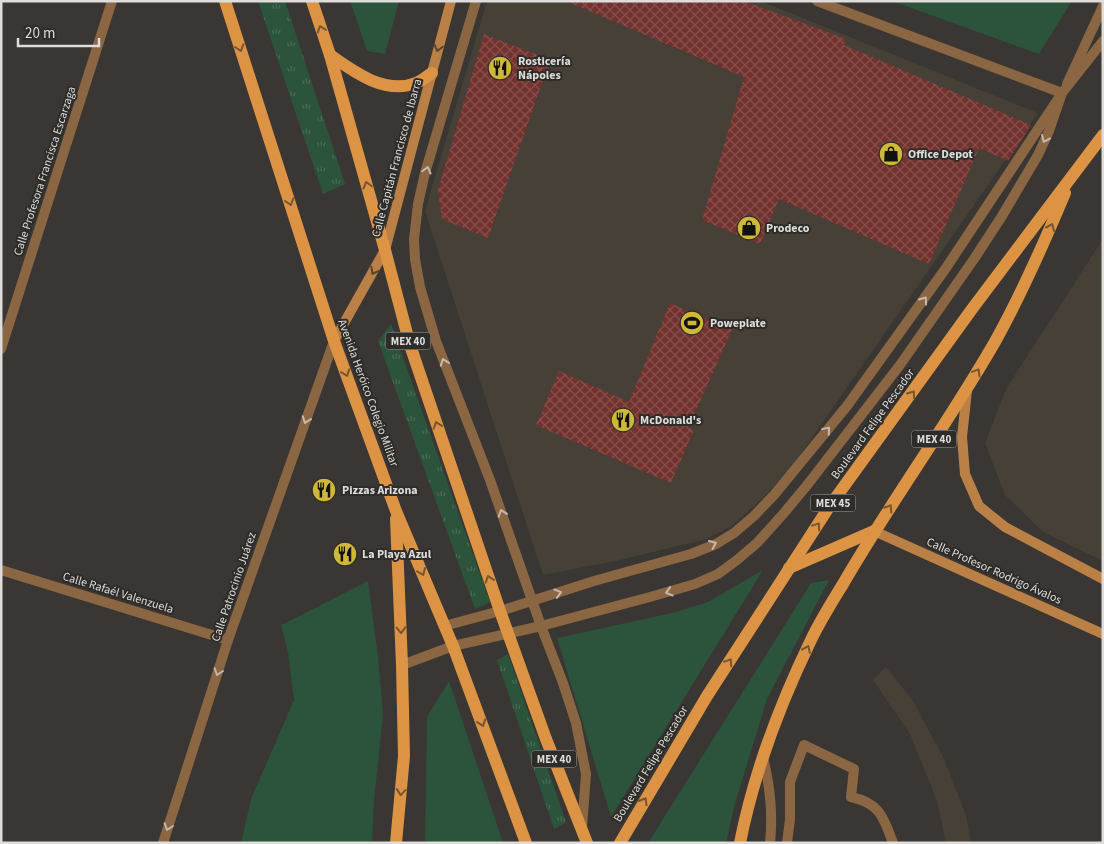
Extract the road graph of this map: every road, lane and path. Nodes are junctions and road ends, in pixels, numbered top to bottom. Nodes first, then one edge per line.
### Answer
1 (112, 1) edge
2 (225, 1) edge
3 (312, 1) edge
4 (451, 1) edge
5 (476, 1) edge
6 (817, 1) edge
7 (1103, 6) edge
8 (1103, 41) edge
9 (330, 56) junction
10 (432, 72) junction
11 (1062, 93) junction
12 (1103, 135) edge
13 (1098, 148) edge
14 (1071, 179) junction
15 (385, 250) junction
16 (334, 341) junction
17 (1, 349) edge
18 (967, 388) junction
19 (396, 511) junction
20 (874, 530) junction
21 (789, 568) junction
22 (1, 570) edge
23 (1103, 579) edge
24 (532, 600) junction
25 (500, 611) junction
26 (444, 626) junction
27 (541, 626) junction
28 (508, 633) junction
29 (1103, 634) edge
30 (228, 640) junction
31 (453, 646) junction
32 (402, 666) junction
33 (763, 757) junction
34 (582, 829) junction
35 (163, 843) edge
36 (396, 843) edge
37 (526, 843) edge
38 (587, 843) edge
39 (620, 843) edge
40 (740, 843) edge
41 (770, 843) edge
42 (787, 843) edge
43 (893, 843) edge

1 - 17 street, Calle Profesora Francisca Escarzaga
2 -> 16 main road, Avenida Heróico Colegio Militar
9 -> 3 main road, MEX 40
4 -> 10 street, Calle Capitán Francisco de Ibarra
24 -> 5 street
6 - 11 street
7 - 11 street
8 - 11 street
9 - 10 main road
15 -> 9 main road, MEX 40
10 - 15 street, Calle Capitán Francisco de Ibarra
24 -> 11 street
11 -> 27 street
12 - 13 main road, Boulevard Felipe Pescador / MEX 40
13 - 14 main road, Boulevard Felipe Pescador / MEX 40
18 -> 14 main road, MEX 40
21 -> 14 main road, Boulevard Felipe Pescador / MEX 45
15 -> 16 street, Calle Capitán Francisco de Ibarra
25 -> 15 main road, MEX 40
16 -> 19 main road, Avenida Heróico Colegio Militar
16 -> 30 street, Calle Patrocinio Juárez
20 -> 18 main road, MEX 40
18 - 23 street
19 -> 26 main road, Avenida Heróico Colegio Militar
19 -> 32 main road
20 - 21 main road
20 - 29 street, Calle Profesor Rodrigo Ávalos
33 -> 20 main road, MEX 40
39 -> 21 main road, Boulevard Felipe Pescador / MEX 45
22 - 30 street, Calle Rafaél Valenzuela
24 - 25 street
24 - 27 street
25 - 26 street
25 - 28 main road, MEX 40
26 - 31 main road, Avenida Heróico Colegio Militar
27 - 28 street
27 - 34 street
28 - 31 street
28 - 34 main road, MEX 40
30 -> 35 street, Calle Patrocinio Juárez
31 - 32 street
31 -> 37 main road, Avenida Heróico Colegio Militar
32 -> 36 main road
33 - 40 main road, MEX 40
33 - 41 street
34 - 38 main road, MEX 40
42 - 43 street

